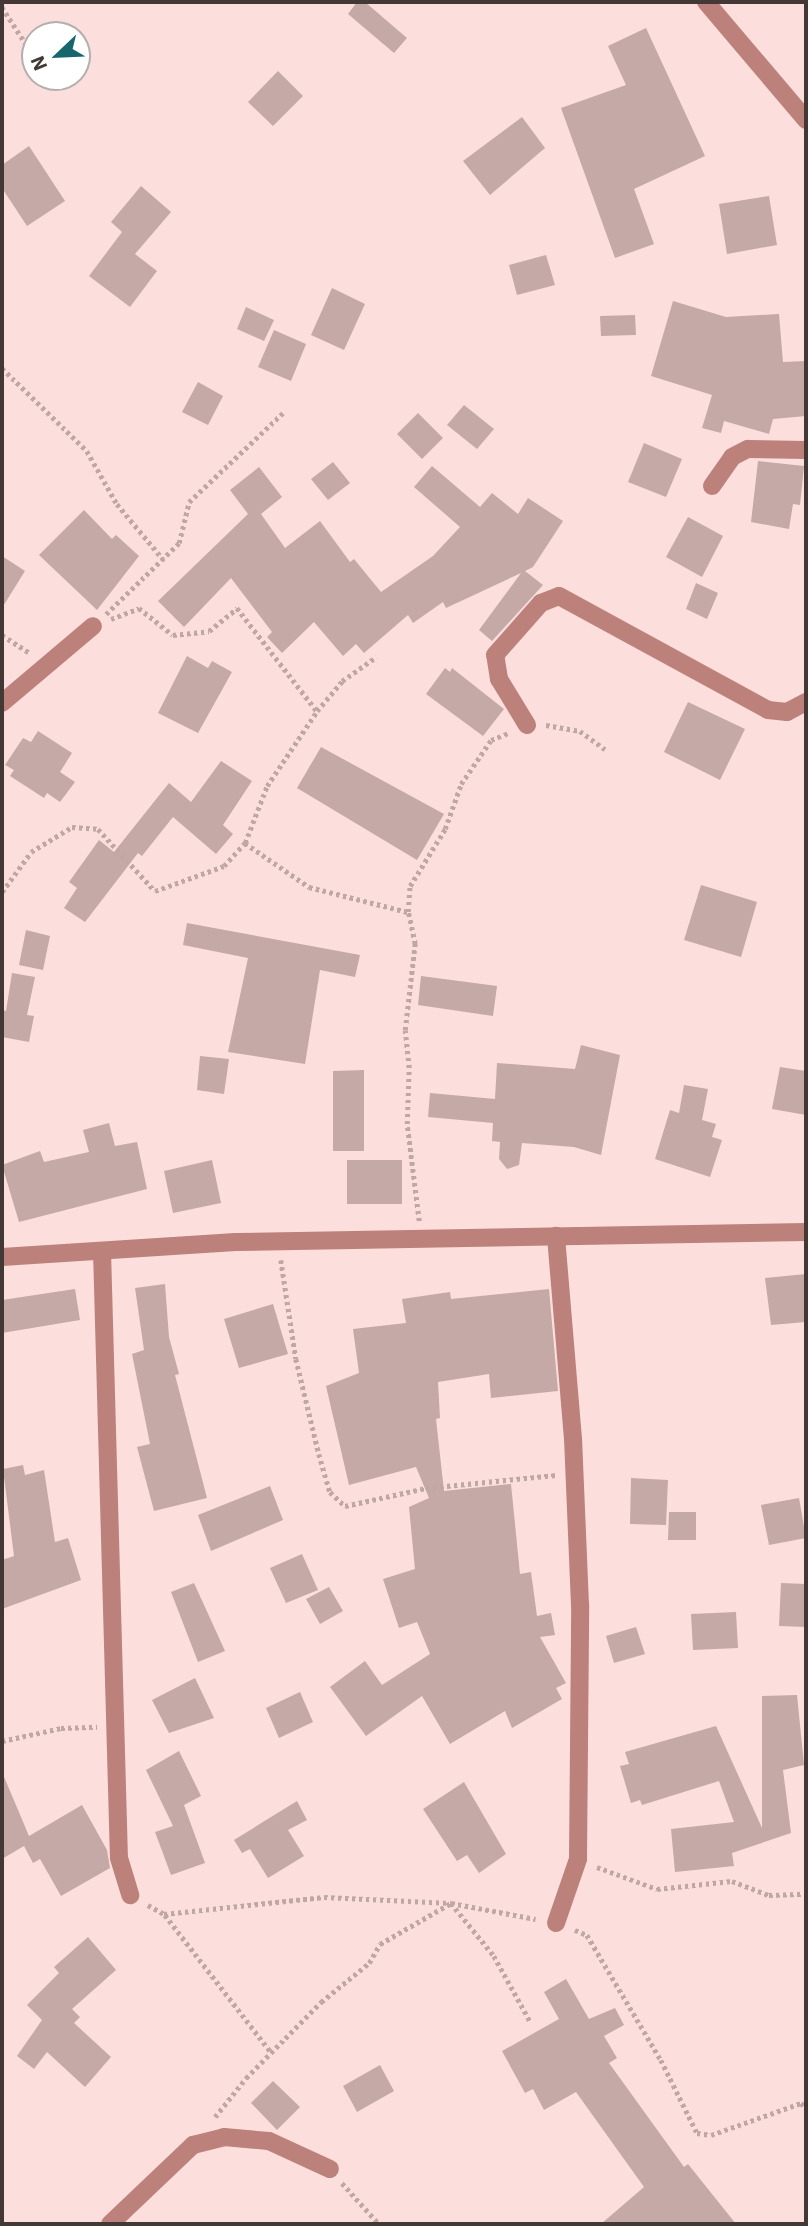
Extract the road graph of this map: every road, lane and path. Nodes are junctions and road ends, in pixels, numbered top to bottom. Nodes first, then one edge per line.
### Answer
1 (706, 2) edge
2 (2, 7) edge
3 (21, 36) edge
4 (806, 120) edge
5 (2, 368) edge
6 (284, 412) dead end
7 (806, 450) edge
8 (712, 486) dead end
9 (163, 559) junction
10 (93, 626) junction
11 (2, 635) edge
12 (376, 657) dead end
13 (45, 663) junction
14 (806, 702) edge
15 (2, 703) edge
16 (317, 710) junction
17 (527, 725) junction
18 (605, 749) dead end
19 (245, 842) junction
20 (2, 892) edge
21 (408, 912) junction
22 (806, 1232) edge
23 (556, 1237) junction
24 (420, 1239) junction
25 (279, 1242) junction
26 (102, 1251) junction
27 (2, 1257) edge
28 (574, 1474) junction
29 (116, 1726) junction
30 (2, 1741) edge
31 (578, 1859) junction
32 (806, 1894) edge
33 (130, 1895) joint
34 (451, 1903) junction
35 (164, 1914) junction
36 (556, 1923) junction
37 (530, 2021) dead end
38 (271, 2052) junction
39 (806, 2107) edge
40 (193, 2145) junction
41 (330, 2169) joint
42 (110, 2224) edge
43 (379, 2224) edge

1 - 4 street
2 - 3 path
5 - 9 path
6 - 9 path
7 - 8 street
9 - 10 path
10 - 13 street
10 - 16 path
11 - 13 path
12 - 16 path
13 - 15 street
14 - 17 street
16 - 19 path
17 - 18 path
17 - 21 path
19 - 20 path
19 - 21 path
21 - 24 path
22 - 23 street
23 - 24 street
23 - 28 street
24 - 25 street
25 - 26 street
25 - 28 path
26 - 27 street
26 - 29 street
28 - 31 street
29 - 30 path
29 - 33 street
31 - 32 path
31 - 36 street
33 - 35 path
34 - 35 path
34 - 36 path
34 - 37 path
34 - 38 path
35 - 38 path
36 - 39 path
38 - 40 path
40 - 41 street
40 - 42 street
41 - 43 path

